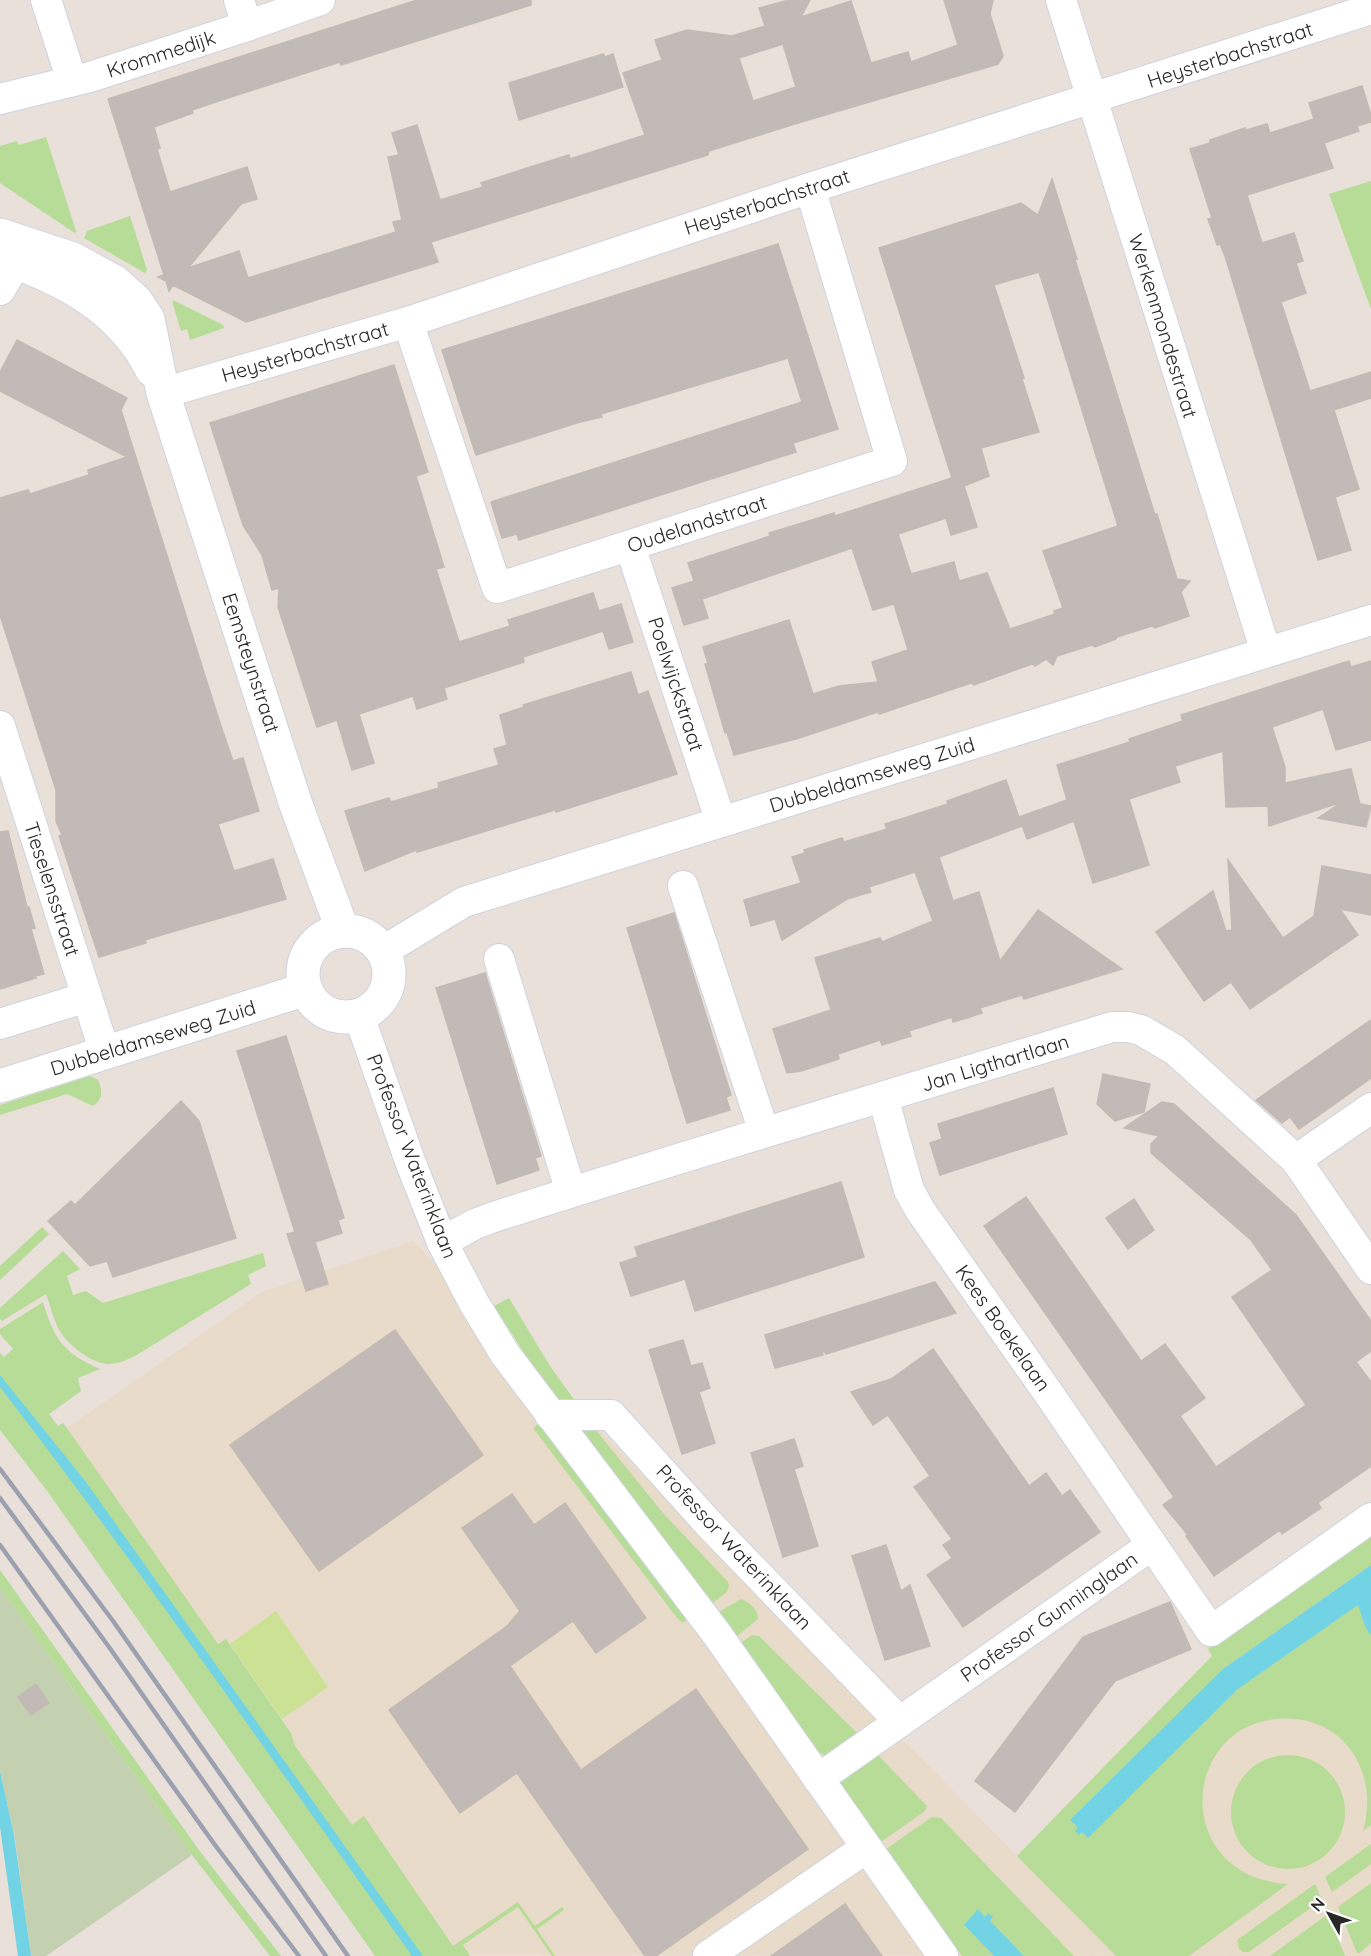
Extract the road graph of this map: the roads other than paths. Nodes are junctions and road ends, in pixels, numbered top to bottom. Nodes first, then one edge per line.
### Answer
1 (46, 0) edge
2 (320, 0) edge
3 (1061, 0) edge
4 (1371, 9) edge
5 (243, 13) edge
6 (72, 81) junction
7 (0, 99) edge
8 (1092, 99) junction
9 (810, 188) junction
10 (9, 258) edge
11 (408, 322) junction
12 (163, 393) junction
13 (630, 546) junction
14 (1371, 620) edge
15 (1266, 652) junction
16 (0, 726) edge
17 (721, 822) junction
18 (683, 886) dead end
19 (343, 931) junction
20 (382, 949) junction
21 (499, 959) dead end
22 (306, 989) junction
23 (87, 996) junction
24 (359, 1016) junction
25 (0, 1024) edge
26 (105, 1053) junction
27 (0, 1086) edge
28 (883, 1097) junction
29 (1371, 1108) edge
30 (764, 1132) junction
31 (1296, 1161) junction
32 (571, 1192) junction
33 (442, 1242) junction
34 (1371, 1269) edge
35 (550, 1415) junction
36 (1371, 1518) edge
37 (1152, 1545) junction
38 (900, 1722) junction
39 (818, 1779) junction
40 (867, 1848) junction
41 (708, 1956) edge
42 (943, 1956) edge

1 - 6 street
2 - 5 street, Krommedijk
3 - 8 street, Werkenmondestraat
4 - 8 street, Heysterbachstraat
5 - 6 street, Krommedijk
6 - 7 street, Krommedijk
8 - 9 street, Heysterbachstraat
8 - 15 street, Werkenmondestraat
9 - 11 street, Heysterbachstraat
9 - 13 street, Oudelandstraat
10 - 12 street, Eemsteynstraat
11 - 12 street, Heysterbachstraat
11 - 13 street, Oudelandstraat
12 - 19 street, Eemsteynstraat
13 - 17 street, Poelwijckstraat
14 - 15 street, Dubbeldamseweg Zuid
15 - 17 street, Dubbeldamseweg Zuid
16 - 23 street, Tieselensstraat
17 - 20 street, Dubbeldamseweg Zuid
18 - 30 street
19 - 20 street
19 - 22 street
20 - 24 street
21 - 32 street
22 - 24 street
22 - 26 street, Dubbeldamseweg Zuid
23 - 25 street
23 - 26 street, Tieselensstraat
24 - 33 street, Professor Waterinklaan
26 - 27 street, Dubbeldamseweg Zuid
28 - 30 street, Jan Ligthartlaan
28 - 31 street, Jan Ligthartlaan
28 - 37 street, Kees Boekelaan
29 - 31 street
30 - 32 street, Jan Ligthartlaan
31 - 34 street, Jan Ligthartlaan
32 - 33 street, Jan Ligthartlaan
33 - 35 street, Professor Waterinklaan
35 - 38 street, Professor Waterinklaan
35 - 39 street, Professor Waterinklaan
36 - 37 street, Professor Gunninglaan
37 - 38 street, Professor Gunninglaan
38 - 39 street, Professor Gunninglaan
39 - 40 street, Professor Waterinklaan
40 - 41 street
40 - 42 street, Professor Waterinklaan

